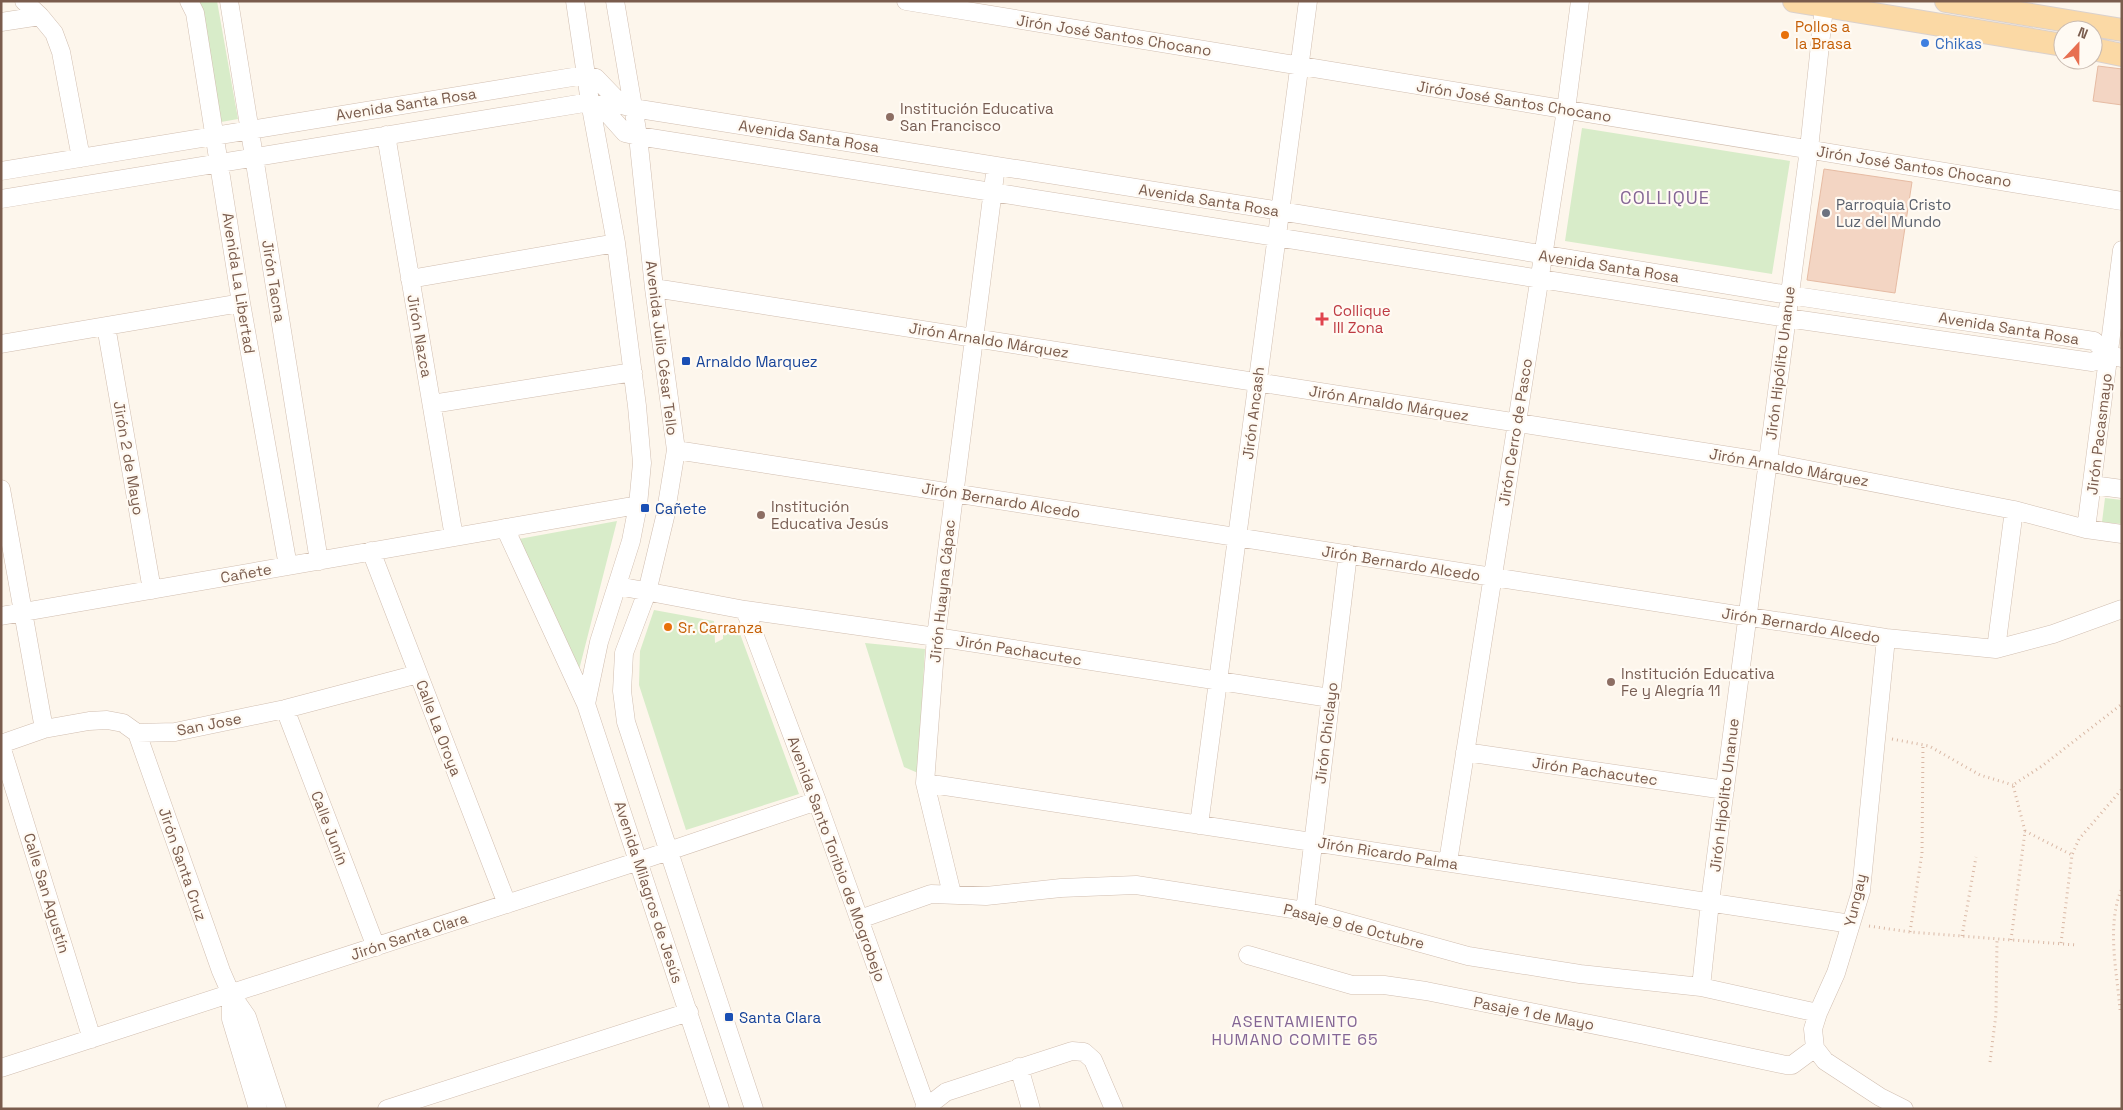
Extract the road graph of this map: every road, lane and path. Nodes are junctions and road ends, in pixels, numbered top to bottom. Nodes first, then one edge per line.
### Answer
1 (24, 1) edge
2 (189, 1) edge
3 (229, 1) edge
4 (575, 1) edge
5 (615, 1) edge
6 (906, 1) edge
7 (1308, 1) edge
8 (1580, 1) edge
9 (1794, 1) edge
10 (1946, 1) edge
11 (1974, 3) edge
12 (1824, 7) junction
13 (40, 16) junction
14 (1, 22) edge
15 (2122, 30) edge
16 (2053, 42) edge
17 (2103, 52) edge
18 (2122, 55) edge
19 (1299, 66) junction
20 (585, 75) junction
21 (590, 102) junction
22 (633, 108) junction
23 (1566, 110) junction
24 (250, 130) junction
25 (386, 135) junction
26 (215, 136) junction
27 (638, 136) junction
28 (1808, 149) junction
29 (254, 157) junction
30 (81, 158) junction
31 (220, 163) junction
32 (996, 166) junction
33 (1, 171) edge
34 (994, 192) junction
35 (1, 199) edge
36 (2122, 201) edge
37 (1280, 211) junction
38 (1276, 238) junction
39 (616, 243) junction
40 (2122, 250) edge
41 (1543, 255) junction
42 (410, 279) junction
43 (1539, 279) junction
44 (654, 288) junction
45 (1789, 295) junction
46 (242, 303) junction
47 (1786, 318) junction
48 (106, 326) junction
49 (974, 338) junction
50 (1, 344) edge
51 (2116, 356) edge
52 (633, 372) junction
53 (1257, 382) junction
54 (432, 404) junction
55 (1517, 422) junction
56 (676, 450) junction
57 (1768, 462) junction
58 (2092, 486) junction
59 (1, 489) edge
60 (2122, 489) edge
61 (953, 493) junction
62 (638, 505) junction
63 (2014, 510) junction
64 (505, 528) junction
65 (2086, 529) junction
66 (2122, 534) edge
67 (454, 537) junction
68 (1237, 537) junction
69 (371, 552) junction
70 (1348, 554) junction
71 (319, 561) junction
72 (288, 566) junction
73 (1493, 577) junction
74 (618, 586) junction
75 (152, 590) junction
76 (647, 592) junction
77 (2122, 608) edge
78 (745, 610) junction
79 (23, 612) junction
80 (1, 616) edge
81 (1748, 616) junction
82 (936, 637) junction
83 (1886, 638) junction
84 (1996, 649) junction
85 (418, 674) junction
86 (1218, 681) junction
87 (622, 691) joint
88 (1330, 698) junction
89 (586, 704) junction
90 (2122, 704) edge
91 (285, 709) junction
92 (44, 728) junction
93 (137, 733) junction
94 (1876, 735) junction
95 (1, 745) edge
96 (1923, 745) junction
97 (1465, 752) junction
98 (925, 783) junction
99 (2013, 785) junction
100 (1725, 790) junction
101 (2122, 790) edge
102 (817, 801) junction
103 (1199, 825) junction
104 (2025, 831) junction
105 (1313, 842) junction
106 (668, 850) junction
107 (2072, 855) junction
108 (1976, 858) dead end
109 (639, 861) junction
110 (1448, 862) junction
111 (2122, 888) edge
112 (952, 894) junction
113 (1710, 902) junction
114 (507, 904) junction
115 (1305, 911) junction
116 (860, 919) junction
117 (1851, 924) junction
118 (1910, 932) junction
119 (1962, 936) junction
120 (1997, 939) junction
121 (2011, 940) junction
122 (2061, 944) junction
123 (2076, 945) dead end
124 (376, 947) junction
125 (1248, 955) dead end
126 (1701, 987) junction
127 (231, 994) junction
128 (2120, 1010) dead end
129 (689, 1012) junction
130 (1818, 1013) junction
131 (92, 1039) junction
132 (1815, 1048) junction
133 (1990, 1062) dead end
134 (1019, 1067) junction
135 (1, 1068) edge
136 (926, 1108) edge
137 (258, 1109) edge
138 (277, 1109) edge
139 (387, 1109) edge
140 (720, 1109) edge
141 (754, 1109) edge
142 (1031, 1109) edge
143 (1114, 1109) edge
144 (1904, 1109) edge

1 - 13 street
2 - 26 street, Avenida La Libertad
3 - 24 street, Jirón Tacna
4 - 20 street
5 - 22 street, Avenida Julio César Tello
6 - 19 street, Jirón José Santos Chocano
7 - 19 street, Jirón Ancash
8 - 23 street, Jirón Cerro de Pasco
9 - 12 main road
10 - 11 main road
11 - 15 main road
12 - 16 main road
12 - 28 street, Jirón Hipólito Unanue
13 - 14 street
13 - 30 street
17 - 18 main road
19 - 23 street, Jirón José Santos Chocano
19 - 37 street, Jirón Ancash
20 - 21 street
20 - 22 street, Avenida Santa Rosa
20 - 24 street, Avenida Santa Rosa
21 - 25 street, Avenida Santa Rosa
21 - 27 street, Avenida Santa Rosa
21 - 39 street
22 - 27 street, Avenida Julio César Tello
22 - 32 street, Avenida Santa Rosa
23 - 28 street, Jirón José Santos Chocano
23 - 41 street, Jirón Cerro de Pasco
24 - 26 street, Avenida Santa Rosa
24 - 29 street, Jirón Tacna
25 - 29 street, Avenida Santa Rosa
25 - 42 street, Jirón Nazca
26 - 30 street, Avenida Santa Rosa
26 - 31 street, Avenida La Libertad
27 - 34 street, Avenida Santa Rosa
27 - 44 street, Avenida Julio César Tello
28 - 36 street, Jirón José Santos Chocano
28 - 45 street, Jirón Hipólito Unanue
29 - 31 street, Avenida Santa Rosa
29 - 71 street, Jirón Tacna
30 - 33 street, Avenida Santa Rosa
31 - 35 street, Avenida Santa Rosa
31 - 46 street, Avenida La Libertad
32 - 34 street, Jirón Huayna Cápac
32 - 37 street, Avenida Santa Rosa
34 - 38 street, Avenida Santa Rosa
34 - 49 street, Jirón Huayna Cápac
37 - 38 street, Jirón Ancash
37 - 41 street, Avenida Santa Rosa
38 - 43 street, Avenida Santa Rosa
38 - 53 street, Jirón Ancash
39 - 42 street
39 - 52 street
40 - 51 street, Jirón Pacasmayo
41 - 43 street, Jirón Cerro de Pasco
41 - 45 street, Avenida Santa Rosa
42 - 54 street, Jirón Nazca
43 - 47 street, Avenida Santa Rosa
43 - 55 street, Jirón Cerro de Pasco
44 - 49 street, Jirón Arnaldo Márquez
44 - 56 street, Avenida Julio César Tello
45 - 47 street, Jirón Hipólito Unanue
45 - 51 street, Avenida Santa Rosa
46 - 48 street
46 - 72 street, Avenida La Libertad
47 - 51 street, Avenida Santa Rosa
47 - 57 street, Jirón Hipólito Unanue
48 - 50 street
48 - 75 street, Jirón 2 de Mayo
49 - 53 street, Jirón Arnaldo Márquez
49 - 61 street, Jirón Huayna Cápac
51 - 58 street, Jirón Pacasmayo
52 - 54 street
52 - 62 street
53 - 55 street, Jirón Arnaldo Márquez
53 - 68 street, Jirón Ancash
54 - 67 street, Jirón Nazca
55 - 57 street, Jirón Arnaldo Márquez
55 - 73 street, Jirón Cerro de Pasco
56 - 61 street, Jirón Bernardo Alcedo
56 - 76 street, Avenida Julio César Tello
57 - 63 street, Jirón Arnaldo Márquez
57 - 81 street, Jirón Hipólito Unanue
58 - 60 street
58 - 65 street, Jirón Pacasmayo
59 - 79 street
61 - 68 street, Jirón Bernardo Alcedo
61 - 82 street, Jirón Huayna Cápac
62 - 64 street, Cañete
62 - 74 street
63 - 65 street, Jirón Arnaldo Márquez
63 - 84 street
64 - 67 street, Cañete
64 - 89 street
65 - 66 street, Jirón Arnaldo Márquez
67 - 69 street, Cañete
68 - 70 street, Jirón Bernardo Alcedo
68 - 86 street, Jirón Ancash
69 - 71 street, Cañete
69 - 85 street, Calle La Oroya
70 - 73 street, Jirón Bernardo Alcedo
70 - 88 street, Jirón Chiclayo
71 - 72 street, Cañete
72 - 75 street, Cañete
73 - 81 street, Jirón Bernardo Alcedo
73 - 97 street, Jirón Cerro de Pasco
74 - 76 street, Jirón Pachacutec
74 - 89 street, Avenida Milagros de Jesús
75 - 79 street, Cañete
76 - 78 street, Jirón Pachacutec
76 - 87 street, Avenida Julio César Tello
77 - 84 street, Jirón Bernardo Alcedo
78 - 82 street, Jirón Pachacutec
78 - 102 street, Avenida Santo Toribio de Mogrobejo
79 - 80 street, Cañete
79 - 92 street
81 - 83 street, Jirón Bernardo Alcedo
81 - 100 street, Jirón Hipólito Unanue
82 - 86 street, Jirón Pachacutec
82 - 98 street, Jirón Huayna Cápac
83 - 84 street, Jirón Bernardo Alcedo
83 - 94 street, Yungay
85 - 91 street, San Jose
85 - 114 street, Calle La Oroya
86 - 88 street, Jirón Pachacutec
86 - 103 street, Jirón Ancash
87 - 106 street, Avenida Milagros de Jesús
88 - 105 street, Jirón Chiclayo
89 - 109 street, Avenida Milagros de Jesús
90 - 99 path
91 - 93 street, San Jose
91 - 124 street, Calle Junín
92 - 93 street, San Jose
92 - 95 street, San Jose
93 - 127 street, Jirón Santa Cruz
94 - 96 path
94 - 117 street, Yungay
95 - 131 street, Calle San Agustín
96 - 99 path
96 - 118 path
97 - 100 street, Jirón Pachacutec
97 - 110 street, Jirón Cerro de Pasco
98 - 103 street, Jirón Ricardo Palma
98 - 112 street, Jirón Huayna Cápac
99 - 104 path
100 - 113 street, Jirón Hipólito Unanue
101 - 107 path
102 - 106 street, Jirón Santa Clara
102 - 116 street, Avenida Santo Toribio de Mogrobejo
103 - 105 street, Jirón Ricardo Palma
104 - 107 path
104 - 121 path
105 - 110 street, Jirón Ricardo Palma
105 - 115 street, Jirón Chiclayo
106 - 109 street, Jirón Santa Clara
106 - 141 street, Avenida Milagros de Jesús
107 - 122 path
108 - 119 path
109 - 114 street, Jirón Santa Clara
109 - 129 street, Avenida Milagros de Jesús
110 - 113 street, Jirón Ricardo Palma
111 - 128 path
112 - 115 street, Pasaje 9 de Octubre
112 - 116 street, Pasaje 9 de Octubre
113 - 117 street, Jirón Ricardo Palma
113 - 126 street, Jirón Hipólito Unanue
114 - 124 street, Jirón Santa Clara
115 - 126 street, Pasaje 9 de Octubre
116 - 136 street, Avenida Santo Toribio de Mogrobejo
117 - 118 path
117 - 130 street, Yungay
118 - 119 path
119 - 120 path
120 - 121 path
120 - 133 path
121 - 122 path
122 - 123 path
124 - 127 street, Jirón Santa Clara
125 - 132 street, Pasaje 1 de Mayo
126 - 130 street, Pasaje 9 de Octubre
127 - 131 street, Jirón Santa Clara
127 - 137 street, Jirón Santa Cruz
127 - 138 street, Jirón Santa Cruz
129 - 139 street
129 - 140 street, Avenida Milagros de Jesús
130 - 132 street, Yungay
131 - 135 street, Jirón Santa Clara
132 - 144 street
134 - 136 street
134 - 142 street
134 - 143 street

